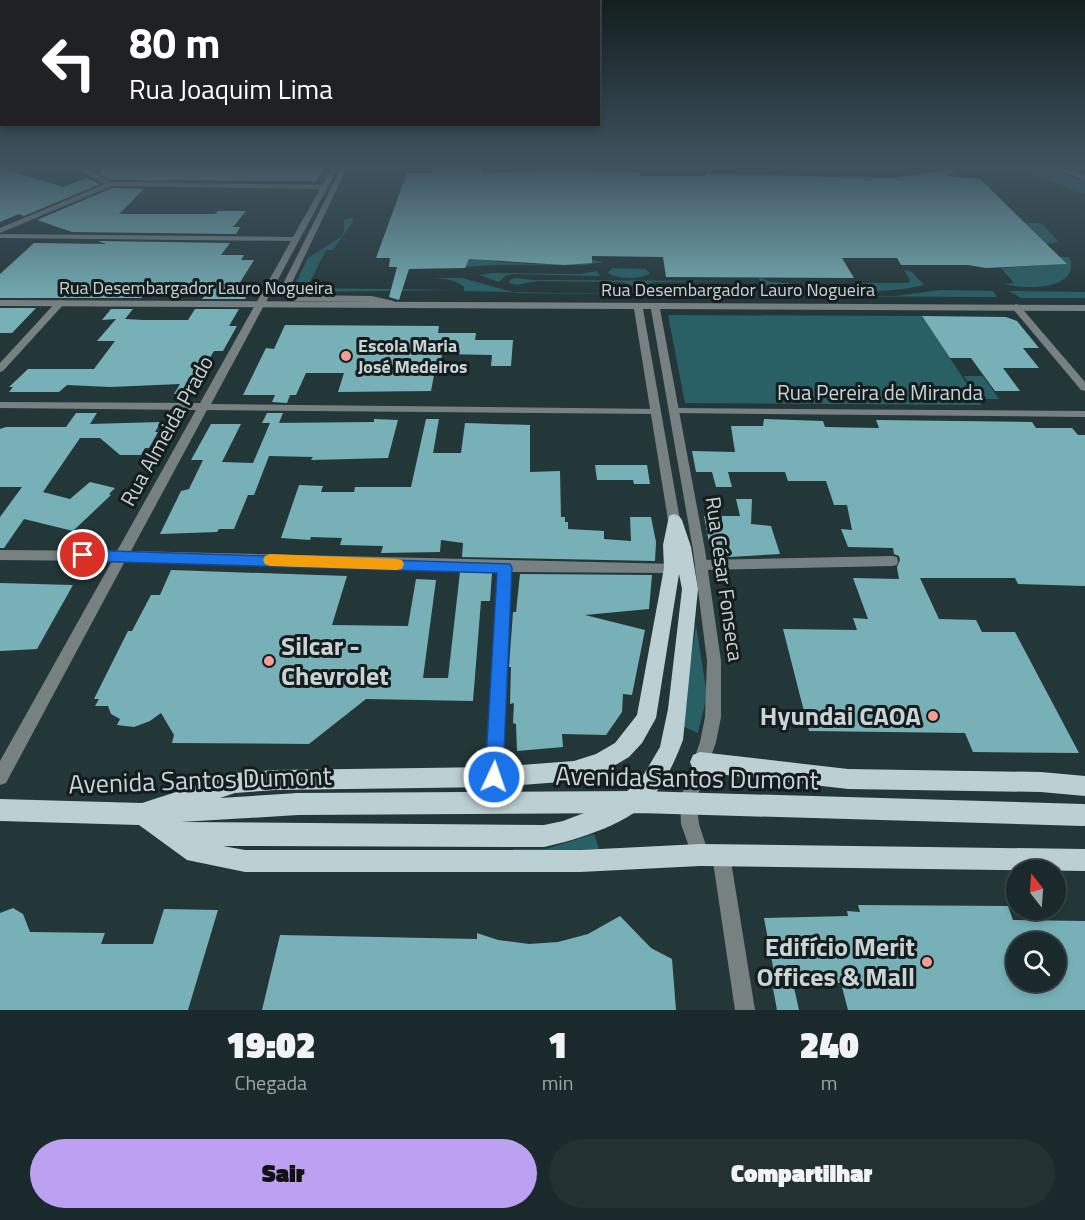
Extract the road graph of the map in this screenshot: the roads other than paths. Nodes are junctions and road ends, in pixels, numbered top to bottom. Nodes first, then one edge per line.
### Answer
1 (37, 215) edge
2 (309, 215) edge
3 (321, 215) edge
4 (0, 231) edge
5 (0, 236) edge
6 (297, 239) junction
7 (0, 303) edge
8 (60, 303) junction
9 (391, 303) junction
10 (260, 304) junction
11 (638, 306) junction
12 (655, 306) junction
13 (1016, 308) junction
14 (1085, 308) edge
15 (0, 369) edge
16 (1085, 388) edge
17 (0, 405) edge
18 (206, 406) junction
19 (655, 411) junction
20 (675, 411) junction
21 (1085, 414) edge
22 (674, 520) junction
23 (0, 555) edge
24 (122, 555) junction
25 (892, 561) dead end
26 (701, 565) junction
27 (505, 568) junction
28 (672, 568) junction
29 (700, 762) junction
30 (0, 777) edge
31 (494, 777) junction
32 (1085, 786) edge
33 (0, 810) edge
34 (142, 814) junction
35 (1084, 815) edge
36 (166, 832) junction
37 (711, 855) junction
38 (1085, 861) edge
39 (745, 1010) edge

1 - 4 street
2 - 6 street, Rua Almeida Prado
3 - 9 street, Rua Desembargador Lauro Nogueira
5 - 6 street
6 - 10 street, Rua Almeida Prado
7 - 8 street, Rua Desembargador Lauro Nogueira
8 - 10 street, Rua Desembargador Lauro Nogueira
8 - 15 street
9 - 10 street, Rua Desembargador Lauro Nogueira
9 - 11 street, Rua Desembargador Lauro Nogueira
10 - 18 street, Rua Almeida Prado
11 - 12 street, Rua Desembargador Lauro Nogueira
11 - 19 street, Rua César Fonseca
12 - 13 street, Rua Desembargador Lauro Nogueira
12 - 20 street, Rua César Fonseca
13 - 14 street, Rua Desembargador Lauro Nogueira
13 - 16 street
17 - 18 street
18 - 19 street
18 - 24 street, Rua Almeida Prado
19 - 22 street, Rua César Fonseca
20 - 21 street, Rua Pereira de Miranda
20 - 26 street, Rua César Fonseca
22 - 28 main road
22 - 36 main road
23 - 24 street
24 - 27 street
24 - 30 street, Rua Almeida Prado
25 - 26 street
26 - 29 street, Rua César Fonseca
27 - 28 street
27 - 31 street
28 - 31 main road
29 - 32 main road, Avenida Santos Dumont
29 - 37 street, Rua César Fonseca
31 - 34 main road
33 - 34 main road, Avenida Santos Dumont
34 - 35 main road, Avenida Santos Dumont, bridge
34 - 36 main road
36 - 37 main road
37 - 38 main road
37 - 39 street, Rua César Fonseca

